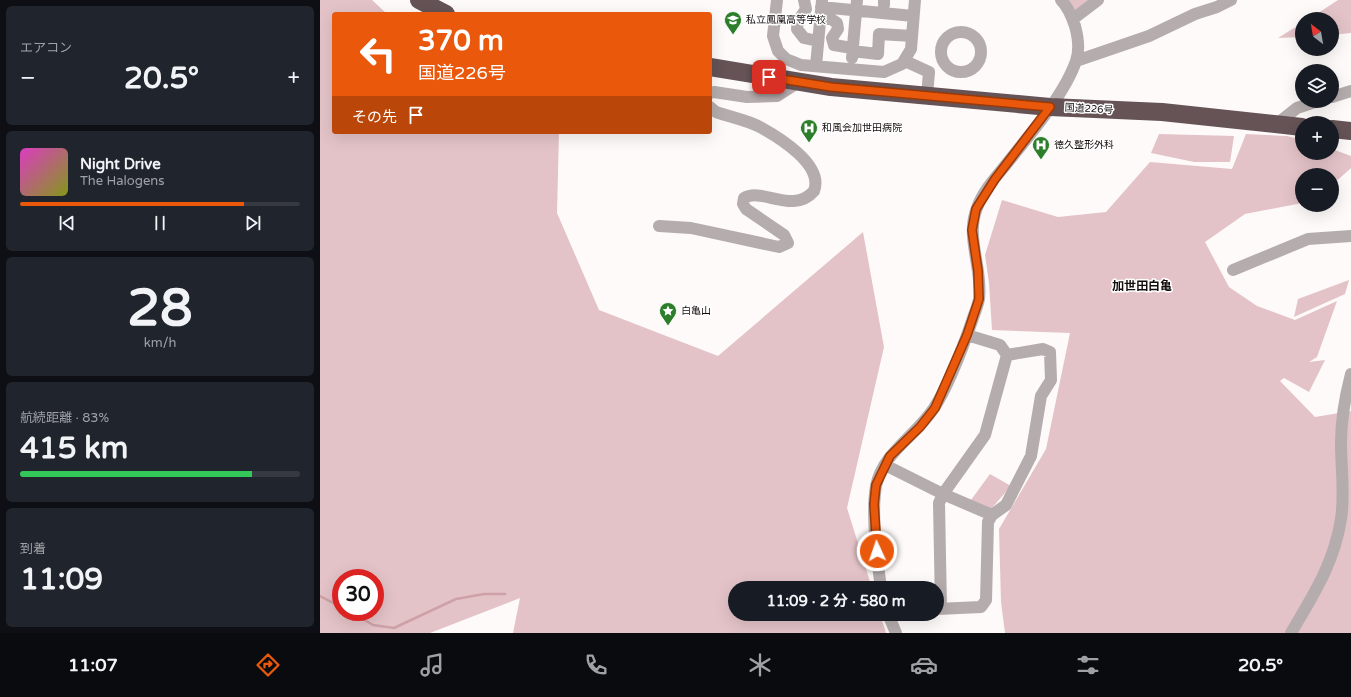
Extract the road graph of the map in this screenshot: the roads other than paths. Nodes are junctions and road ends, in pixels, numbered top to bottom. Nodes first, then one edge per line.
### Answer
1 (419, 0) edge
2 (777, 0) edge
3 (804, 0) edge
4 (1061, 0) edge
5 (1098, 0) edge
6 (1231, 0) edge
7 (856, 5) edge
8 (882, 6) edge
9 (821, 8) edge
10 (914, 8) edge
11 (442, 12) edge
12 (1073, 19) junction
13 (878, 26) dead end
14 (912, 36) junction
15 (818, 41) junction
16 (852, 49) junction
17 (942, 60) dead end
18 (905, 61) junction
19 (1076, 61) junction
20 (816, 66) junction
21 (712, 67) edge
22 (850, 69) junction
23 (929, 72) junction
24 (799, 82) junction
25 (712, 92) edge
26 (1351, 92) edge
27 (1339, 95) edge
28 (927, 96) junction
29 (1050, 107) junction
30 (1297, 108) edge
31 (712, 109) edge
32 (1278, 123) junction
33 (1295, 126) edge
34 (659, 226) dead end
35 (1351, 236) edge
36 (1233, 270) dead end
37 (967, 335) junction
38 (1007, 355) junction
39 (1351, 374) edge
40 (885, 465) junction
41 (943, 494) junction
42 (992, 515) junction
43 (880, 581) edge
44 (939, 581) edge
45 (944, 608) edge
46 (891, 621) edge
47 (896, 633) edge
48 (1291, 633) edge

1 - 11 highway
2 - 20 street
3 - 15 street
4 - 12 street
5 - 12 street
6 - 19 street
7 - 8 street
7 - 9 street
7 - 16 street
8 - 10 street
8 - 13 street
9 - 15 street
9 - 16 street
10 - 14 street
12 - 19 street
14 - 16 street
14 - 18 street
15 - 20 street
16 - 22 street
17 - 23 street
18 - 22 street
18 - 23 street
19 - 29 street
20 - 22 street
21 - 24 highway, 国道226号
23 - 28 street
24 - 25 street
24 - 28 highway, 国道226号
26 - 27 street
28 - 29 highway, 国道226号
29 - 32 highway, 国道226号
29 - 37 street
30 - 32 street
31 - 34 street
32 - 33 highway, 国道226号
35 - 36 street
37 - 38 street
37 - 40 street
38 - 41 street
38 - 42 street
39 - 48 street
40 - 41 street
40 - 43 street
41 - 42 street
41 - 44 street
42 - 45 street
46 - 47 street

